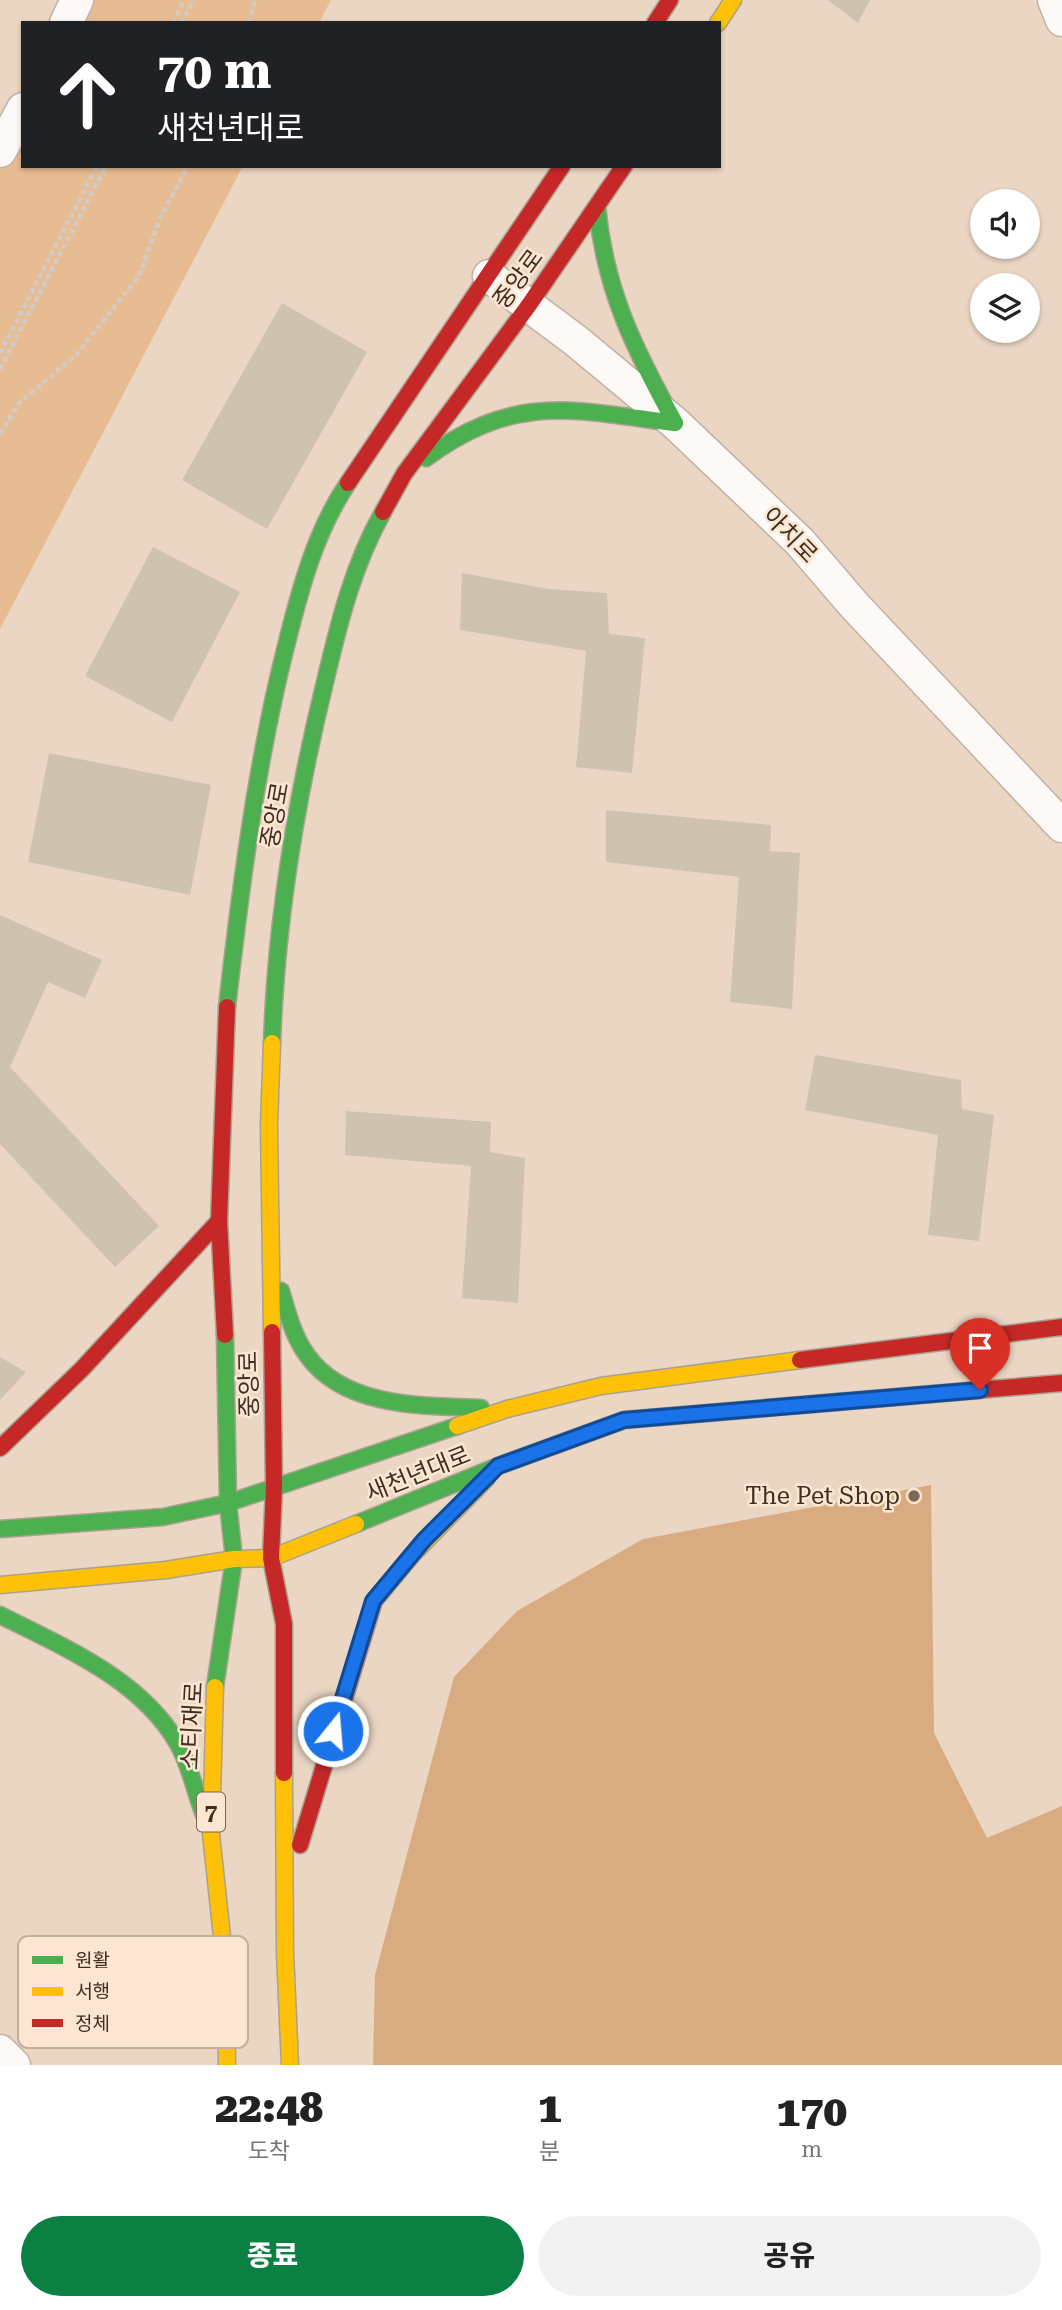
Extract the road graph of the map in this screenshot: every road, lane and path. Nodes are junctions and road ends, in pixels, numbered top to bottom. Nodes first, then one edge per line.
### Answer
1 (77, 0) edge
2 (184, 0) edge
3 (194, 0) edge
4 (255, 0) edge
5 (670, 0) edge
6 (733, 0) edge
7 (1054, 0) edge
8 (1062, 20) edge
9 (67, 21) edge
10 (174, 21) edge
11 (182, 21) edge
12 (250, 21) edge
13 (656, 21) edge
14 (719, 21) edge
15 (21, 113) edge
16 (0, 151) edge
17 (96, 168) edge
18 (105, 168) edge
19 (187, 168) edge
20 (561, 168) edge
21 (623, 168) edge
22 (597, 207) junction
23 (489, 275) junction
24 (529, 305) junction
25 (0, 353) edge
26 (0, 369) edge
27 (675, 423) junction
28 (0, 434) edge
29 (404, 474) junction
30 (1062, 827) edge
31 (219, 1221) junction
32 (269, 1222) junction
33 (1062, 1327) edge
34 (1062, 1383) edge
35 (507, 1409) junction
36 (0, 1448) edge
37 (498, 1466) junction
38 (274, 1486) junction
39 (228, 1503) junction
40 (0, 1529) edge
41 (271, 1558) junction
42 (234, 1559) junction
43 (0, 1585) edge
44 (0, 1615) edge
45 (211, 1834) junction
46 (287, 1917) junction
47 (222, 1936) edge
48 (0, 2051) edge
49 (14, 2065) edge
50 (290, 2065) edge

1 - 9 street
2 - 10 path
3 - 11 path
4 - 12 path
5 - 13 main road
6 - 14 main road
7 - 8 street
15 - 16 street
17 - 25 path
18 - 26 path
19 - 28 path
20 - 23 main road, 중앙로
21 - 22 main road, 중앙로
22 - 24 main road, 중앙로
22 - 27 main road
23 - 24 street, 아치로
23 - 31 main road, 중앙로
24 - 27 street, 아치로
24 - 29 main road, 중앙로
27 - 29 main road
27 - 30 street, 아치로
29 - 32 main road, 중앙로
31 - 36 main road
31 - 39 main road, 중앙로
32 - 35 main road
32 - 38 main road, 중앙로
33 - 35 main road, 새천년대로
34 - 37 main road, 새천년대로
35 - 38 main road, 새천년대로
37 - 41 main road, 새천년대로
37 - 46 main road
38 - 39 main road, 새천년대로
38 - 41 main road, 중앙로
39 - 40 main road, 새천년대로
39 - 42 main road, 중앙로
41 - 42 main road, 새천년대로
41 - 46 main road
42 - 43 main road, 새천년대로
42 - 45 main road, 소티재로 / 7
44 - 45 main road
45 - 47 main road, 소티재로 / 7
46 - 50 main road
48 - 49 street

